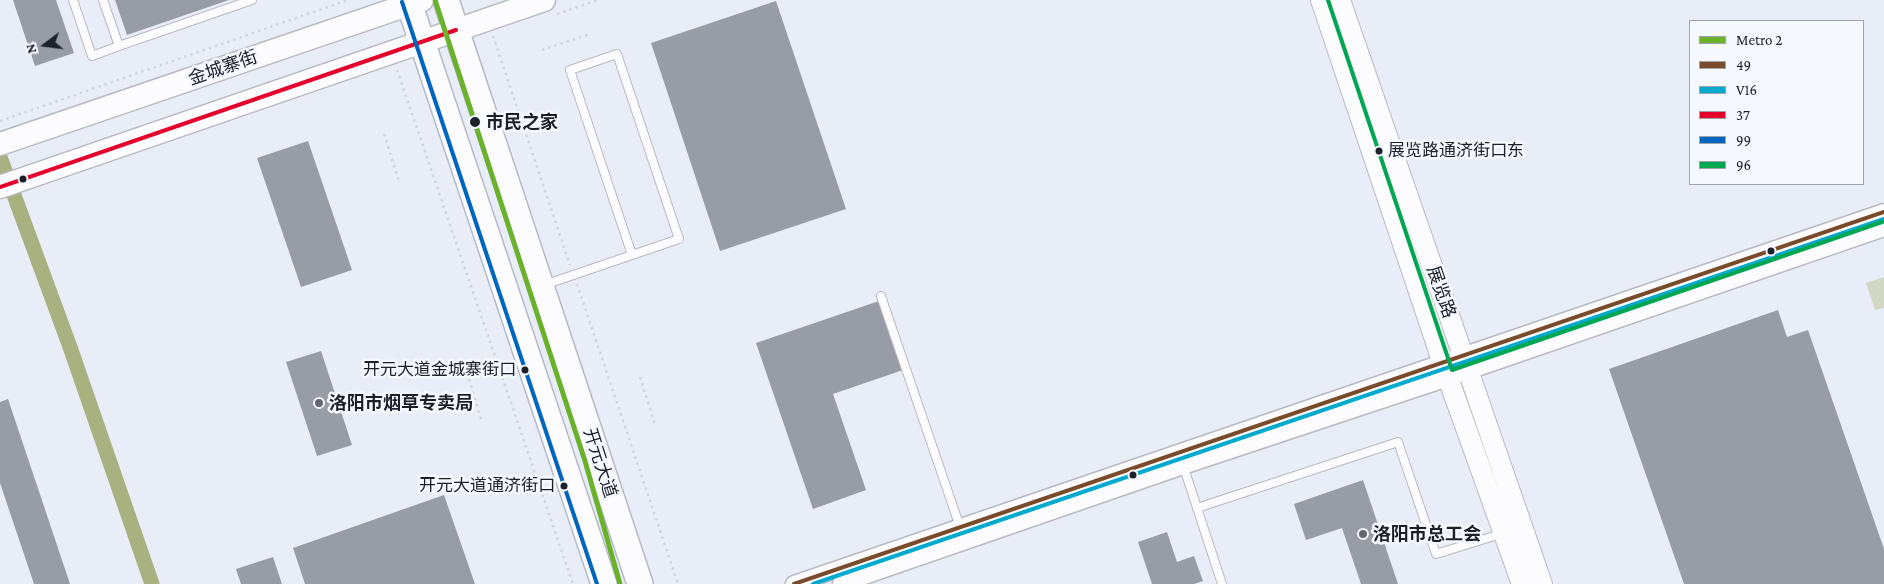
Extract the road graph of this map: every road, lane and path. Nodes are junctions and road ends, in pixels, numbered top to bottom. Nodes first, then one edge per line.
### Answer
1 (72, 0) edge
2 (103, 0) edge
3 (252, 0) edge
4 (348, 0) edge
5 (446, 0) edge
6 (544, 0) edge
7 (1321, 0) edge
8 (1340, 0) edge
9 (413, 2) edge
10 (488, 20) junction
11 (456, 30) junction
12 (590, 34) dead end
13 (422, 42) junction
14 (119, 46) junction
15 (542, 50) dead end
16 (392, 53) junction
17 (0, 121) edge
18 (19, 126) junction
19 (384, 134) dead end
20 (0, 144) edge
21 (399, 181) dead end
22 (0, 187) edge
23 (1884, 212) edge
24 (1884, 228) edge
25 (632, 254) junction
26 (574, 274) junction
27 (542, 285) junction
28 (881, 296) dead end
29 (1465, 364) junction
30 (1446, 370) junction
31 (467, 373) dead end
32 (640, 377) dead end
33 (481, 419) dead end
34 (655, 424) dead end
35 (1181, 459) junction
36 (1197, 508) junction
37 (960, 527) junction
38 (1513, 530) junction
39 (866, 573) edge
40 (574, 584) edge
41 (604, 584) edge
42 (640, 584) edge
43 (678, 584) edge
44 (794, 584) edge
45 (841, 584) edge
46 (1222, 584) edge
47 (1522, 584) edge
48 (1542, 584) edge

1 - 14 lane
2 - 14 lane
3 - 14 lane
4 - 18 path
5 - 11 main road, 开元大道
6 - 10 main road
7 - 30 street, 展览路
8 - 29 street, 展览路
9 - 13 main road, 开元大道
9 - 18 main road, 金城寨街
10 - 11 main road
10 - 26 path
11 - 13 main road
11 - 27 main road, 开元大道
12 - 15 path
13 - 16 main road
13 - 41 main road, 开元大道
16 - 22 main road
16 - 40 path
17 - 18 path
18 - 20 main road, 金城寨街
19 - 21 path
23 - 29 street
24 - 29 street
25 - 25 lane
25 - 26 lane
26 - 27 lane
26 - 43 path
27 - 42 main road, 开元大道
28 - 37 lane
29 - 30 street
29 - 38 street, 展览路
30 - 35 street
30 - 38 street, 展览路
31 - 33 path
32 - 34 path
35 - 36 lane
35 - 37 street
35 - 39 street
36 - 38 lane
36 - 46 lane
37 - 39 street
38 - 47 street, 展览路
38 - 48 street, 展览路
39 - 44 street
39 - 45 street

